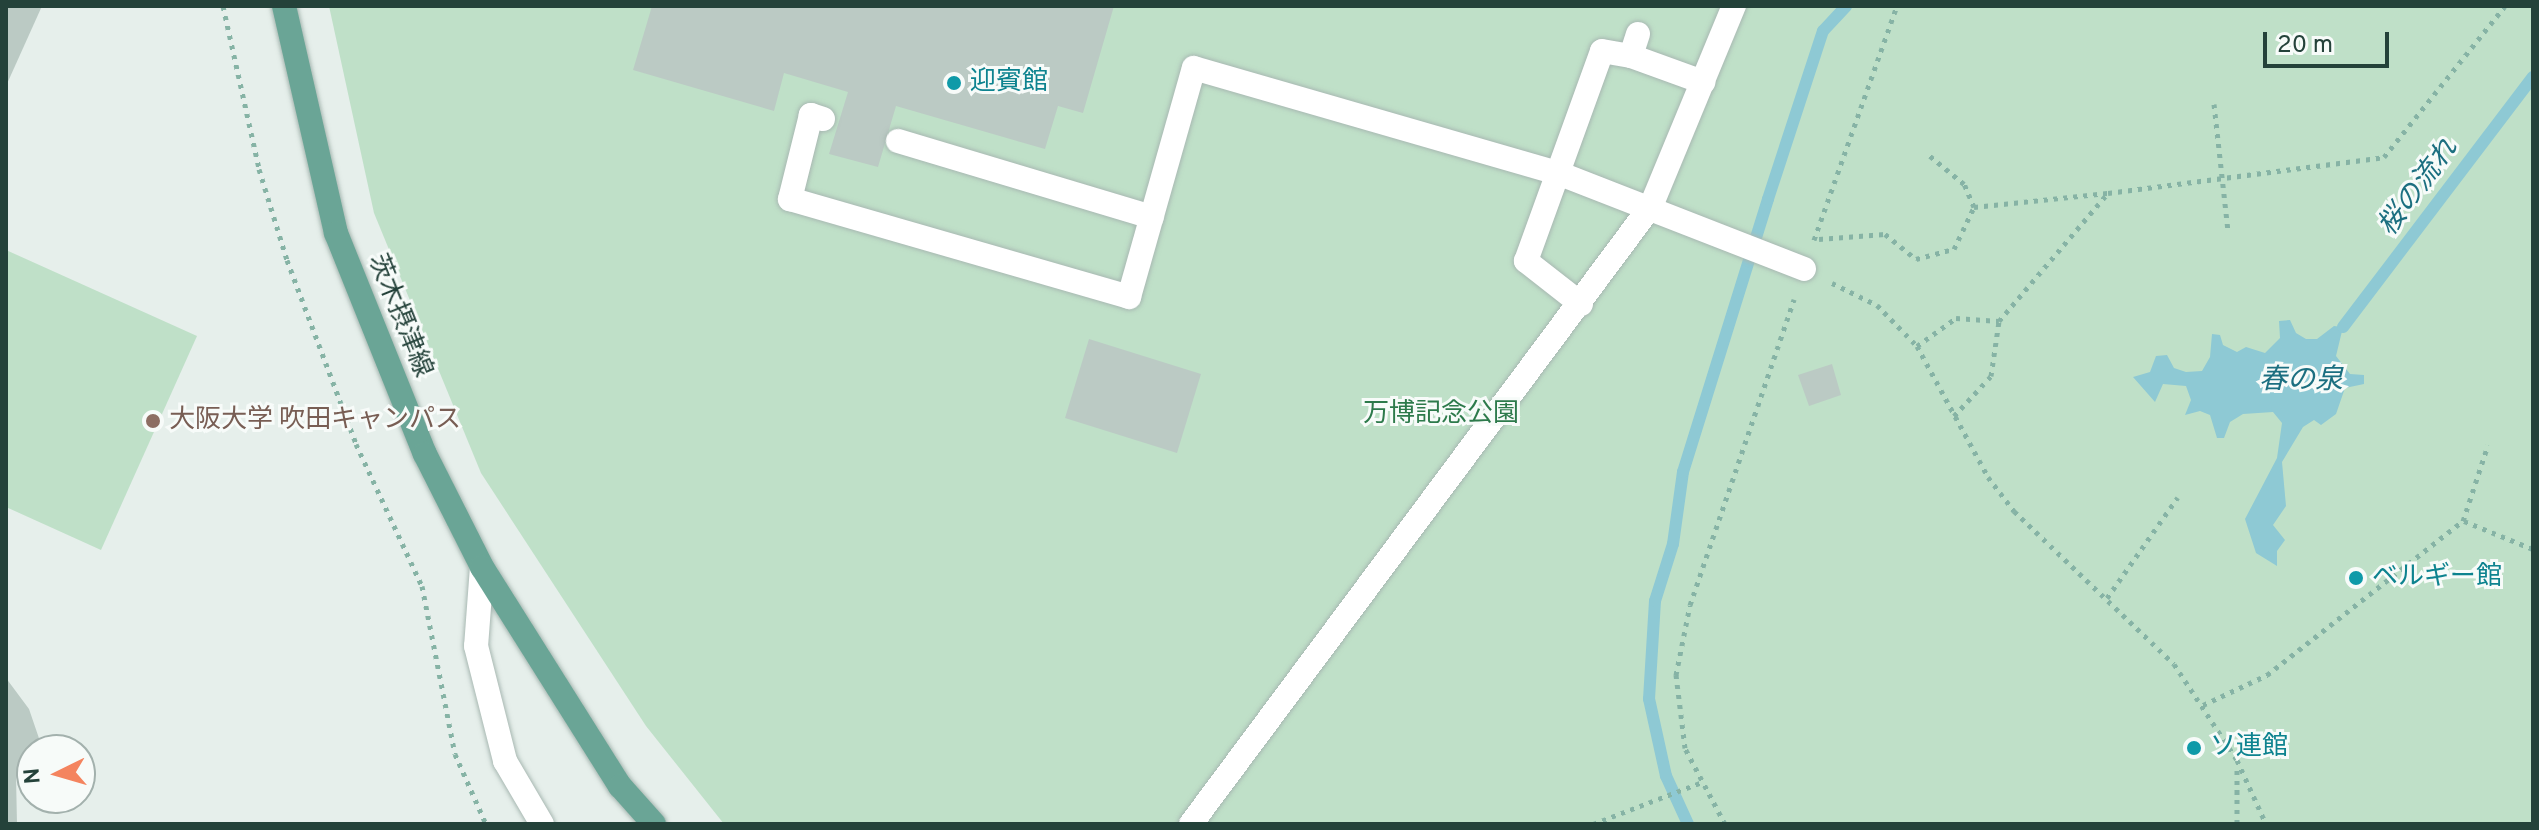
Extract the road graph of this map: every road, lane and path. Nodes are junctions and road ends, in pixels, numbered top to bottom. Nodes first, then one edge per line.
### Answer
1 (223, 6) edge
2 (284, 6) edge
3 (1734, 6) edge
4 (1897, 6) edge
5 (2505, 6) edge
6 (1703, 82) junction
7 (2214, 104) dead end
8 (823, 119) dead end
9 (898, 141) dead end
10 (1929, 155) dead end
11 (1558, 173) junction
12 (2222, 176) junction
13 (2108, 193) junction
14 (1651, 206) junction
15 (1974, 207) junction
16 (1152, 217) junction
17 (2228, 230) dead end
18 (1814, 239) junction
19 (1804, 269) junction
20 (1581, 304) junction
21 (1999, 321) junction
22 (1917, 346) junction
23 (1954, 416) junction
24 (2488, 445) dead end
25 (2178, 497) dead end
26 (2463, 521) junction
27 (2533, 549) edge
28 (482, 567) junction
29 (2107, 598) junction
30 (2203, 705) junction
31 (2237, 760) junction
32 (1700, 783) junction
33 (486, 824) edge
34 (542, 824) edge
35 (654, 824) edge
36 (1191, 824) edge
37 (1593, 824) edge
38 (1725, 824) edge
39 (2237, 824) edge
40 (2266, 824) edge

1 - 33 path
2 - 28 main road, 茨木摂津線
3 - 6 street
4 - 18 path
5 - 12 path
6 - 11 street
6 - 14 street
7 - 12 path
8 - 16 street
9 - 16 street
10 - 15 path
11 - 14 street
11 - 16 street
11 - 20 street
12 - 13 path
12 - 17 path
13 - 15 path
13 - 21 path
14 - 19 street
14 - 20 street
15 - 18 path
18 - 19 path
19 - 22 path
19 - 32 path
20 - 36 street
21 - 22 path
21 - 23 path
22 - 23 path
23 - 29 path
24 - 26 path
25 - 29 path
26 - 27 path
26 - 30 path
28 - 34 street
28 - 35 main road, 茨木摂津線
29 - 30 path
30 - 31 path
31 - 39 path
31 - 40 path
32 - 37 path
32 - 38 path

